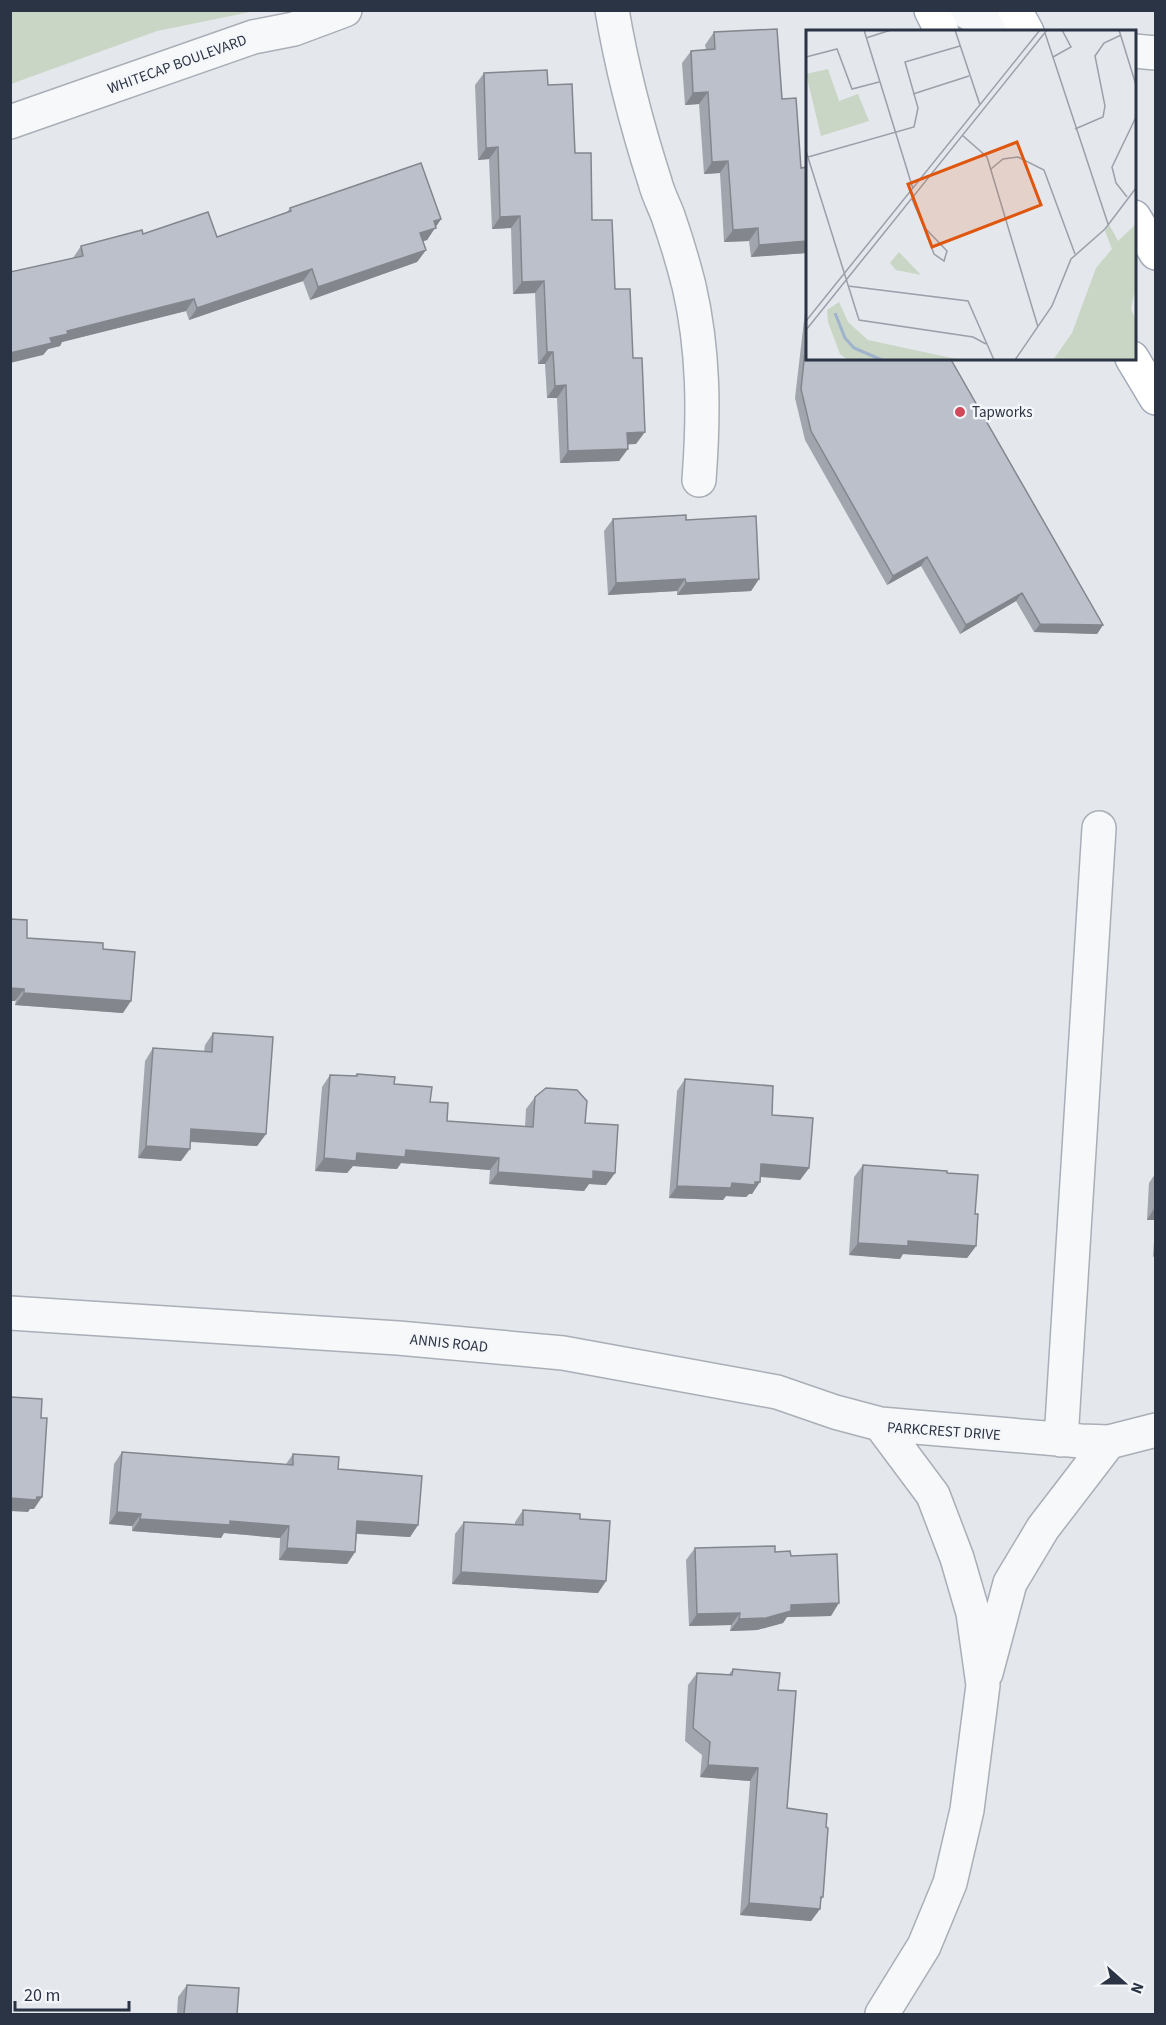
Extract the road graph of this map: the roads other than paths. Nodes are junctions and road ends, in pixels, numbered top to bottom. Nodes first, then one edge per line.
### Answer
1 (345, 10) edge
2 (612, 10) edge
3 (931, 10) edge
4 (963, 10) edge
5 (1015, 10) edge
6 (941, 30) edge
7 (1002, 30) edge
8 (1026, 30) edge
9 (1136, 51) edge
10 (1155, 53) edge
11 (10, 122) edge
12 (1136, 220) edge
13 (1155, 253) edge
14 (1133, 360) edge
15 (1155, 398) edge
16 (699, 480) dead end
17 (1100, 828) dead end
18 (10, 1313) edge
19 (880, 1424) junction
20 (1155, 1430) edge
21 (1061, 1440) junction
22 (1109, 1442) junction
23 (983, 1685) junction
24 (882, 2014) edge

1 - 11 street, WHITECAP BOULEVARD
2 - 16 street
3 - 6 main road
4 - 7 street
5 - 8 main road
9 - 10 street
12 - 13 main road
14 - 15 main road
17 - 21 street
18 - 19 street, ANNIS ROAD
19 - 21 street, PARKCREST DRIVE
19 - 23 street, PARKCREST DRIVE
20 - 22 street, PARKCREST DRIVE
21 - 22 street, PARKCREST DRIVE
22 - 23 street, PARKCREST DRIVE
23 - 24 street, PARKCREST DRIVE

